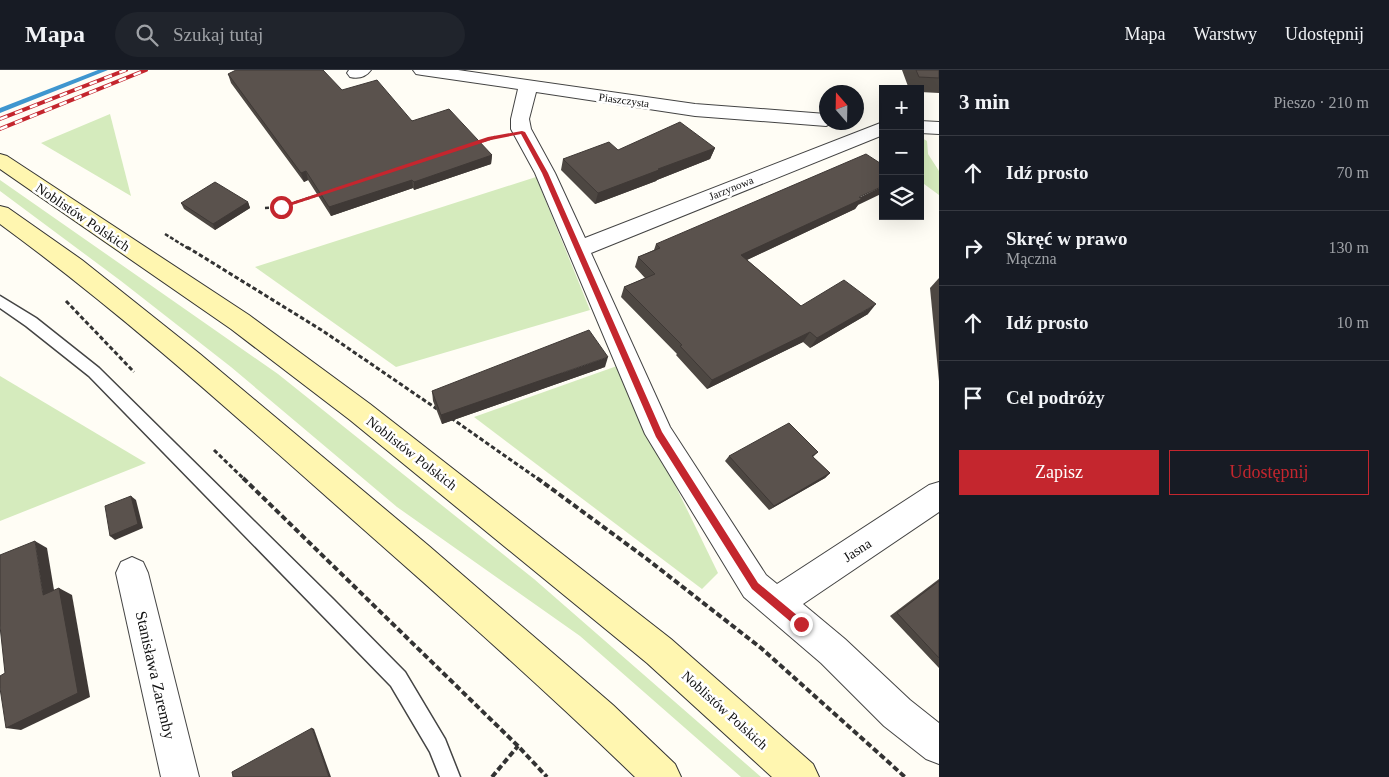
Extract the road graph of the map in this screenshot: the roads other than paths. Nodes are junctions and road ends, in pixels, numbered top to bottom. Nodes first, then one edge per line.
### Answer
1 (422, 70) edge
2 (528, 86) junction
3 (819, 119) edge
4 (864, 123) edge
5 (879, 125) edge
6 (924, 127) edge
7 (879, 128) edge
8 (939, 128) edge
9 (0, 161) edge
10 (0, 213) edge
11 (579, 249) junction
12 (0, 301) edge
13 (939, 496) edge
14 (132, 572) dead end
15 (775, 604) junction
16 (939, 746) edge
17 (180, 777) edge
18 (450, 777) edge
19 (662, 777) edge
20 (800, 777) edge

1 - 2 street, Piaszczysta
2 - 3 street, Piaszczysta
2 - 11 street
4 - 5 street
6 - 8 street
7 - 11 street, Jarzynowa
9 - 20 main road, Noblistów Polskich
10 - 19 main road
11 - 15 street
12 - 18 lane
13 - 15 street, Jasna
14 - 17 street, Stanisława Zaremby
15 - 16 street

